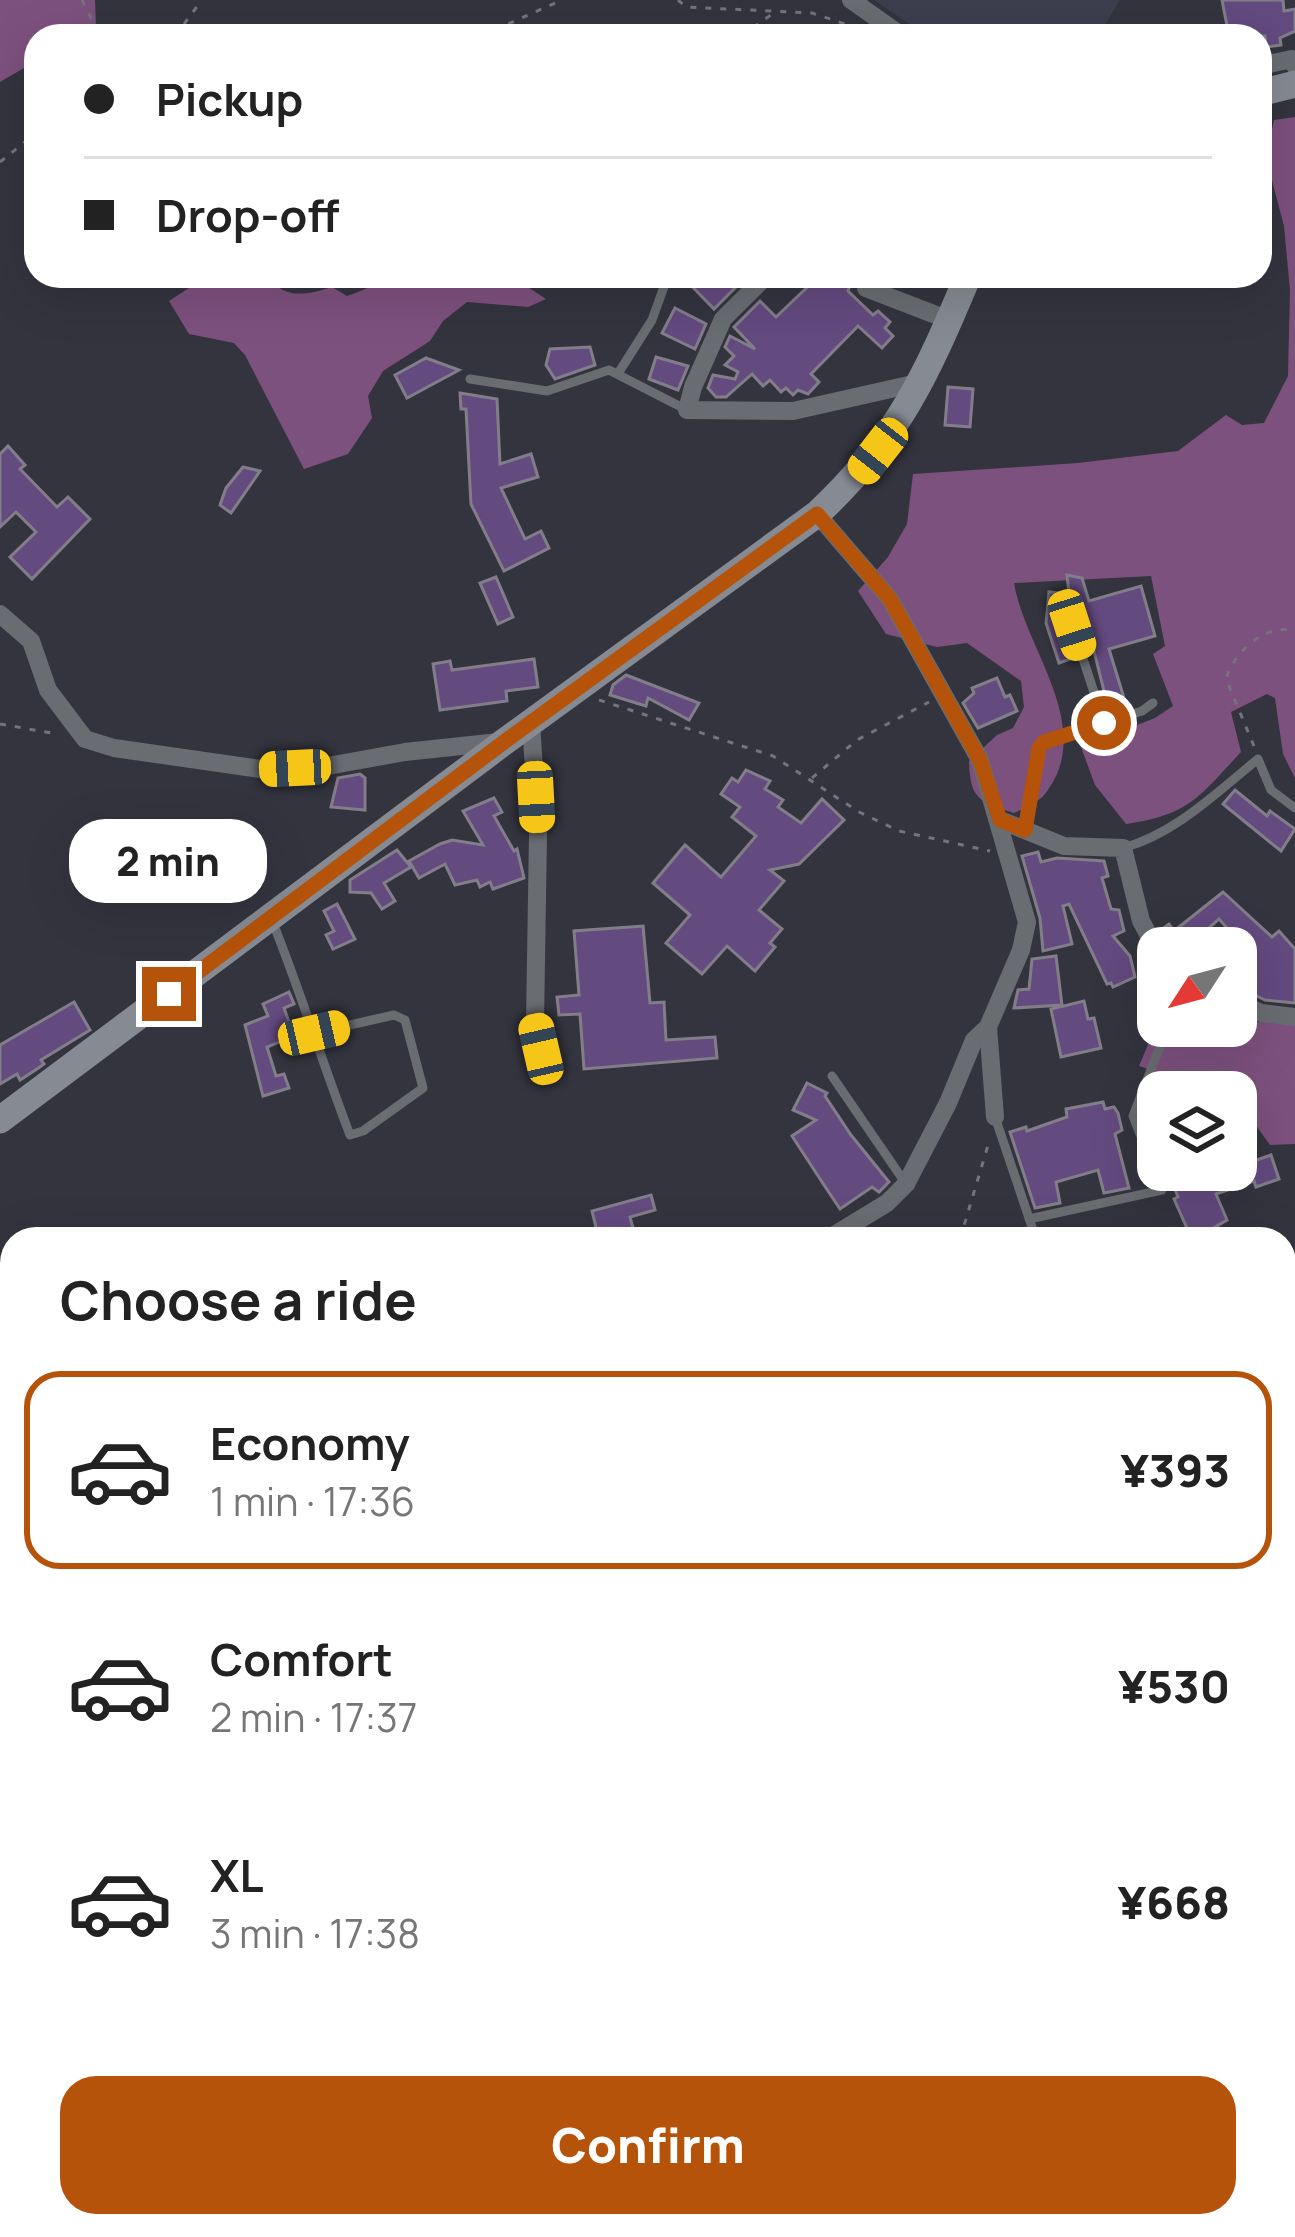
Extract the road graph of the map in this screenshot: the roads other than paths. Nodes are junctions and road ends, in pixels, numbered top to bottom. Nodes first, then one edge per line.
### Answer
1 (851, 0) edge
2 (885, 24) edge
3 (663, 288) edge
4 (754, 288) edge
5 (866, 288) edge
6 (963, 288) edge
7 (949, 320) junction
8 (619, 372) junction
9 (470, 379) dead end
10 (922, 382) junction
11 (687, 410) junction
12 (817, 514) junction
13 (0, 614) edge
14 (1072, 625) dead end
15 (1153, 703) dead end
16 (531, 722) junction
17 (1104, 723) junction
18 (504, 742) junction
19 (1295, 808) edge
20 (1000, 820) junction
21 (1025, 830) junction
22 (1123, 848) junction
23 (271, 918) junction
24 (1144, 927) edge
25 (1257, 1010) edge
26 (1295, 1017) edge
27 (988, 1027) junction
28 (314, 1033) junction
29 (1160, 1047) edge
30 (548, 1076) dead end
31 (832, 1076) dead end
32 (995, 1117) joint
33 (0, 1120) edge
34 (906, 1184) junction
35 (1029, 1219) junction
36 (848, 1227) edge
37 (1032, 1227) edge

1 - 2 street
3 - 8 lane
4 - 11 street
5 - 7 street
6 - 7 street
7 - 10 street
8 - 9 lane
8 - 11 lane
10 - 11 street
10 - 12 street
12 - 16 street
12 - 20 street
13 - 18 street
14 - 17 lane
15 - 17 lane
16 - 18 street
16 - 30 street
17 - 21 lane
18 - 23 street
19 - 22 lane
20 - 21 street
20 - 27 street
21 - 22 street
22 - 24 street
23 - 28 lane
23 - 33 street
25 - 26 street
27 - 32 street
27 - 34 street
28 - 28 lane
29 - 35 lane
31 - 34 lane
32 - 35 lane
34 - 36 street
35 - 37 lane

